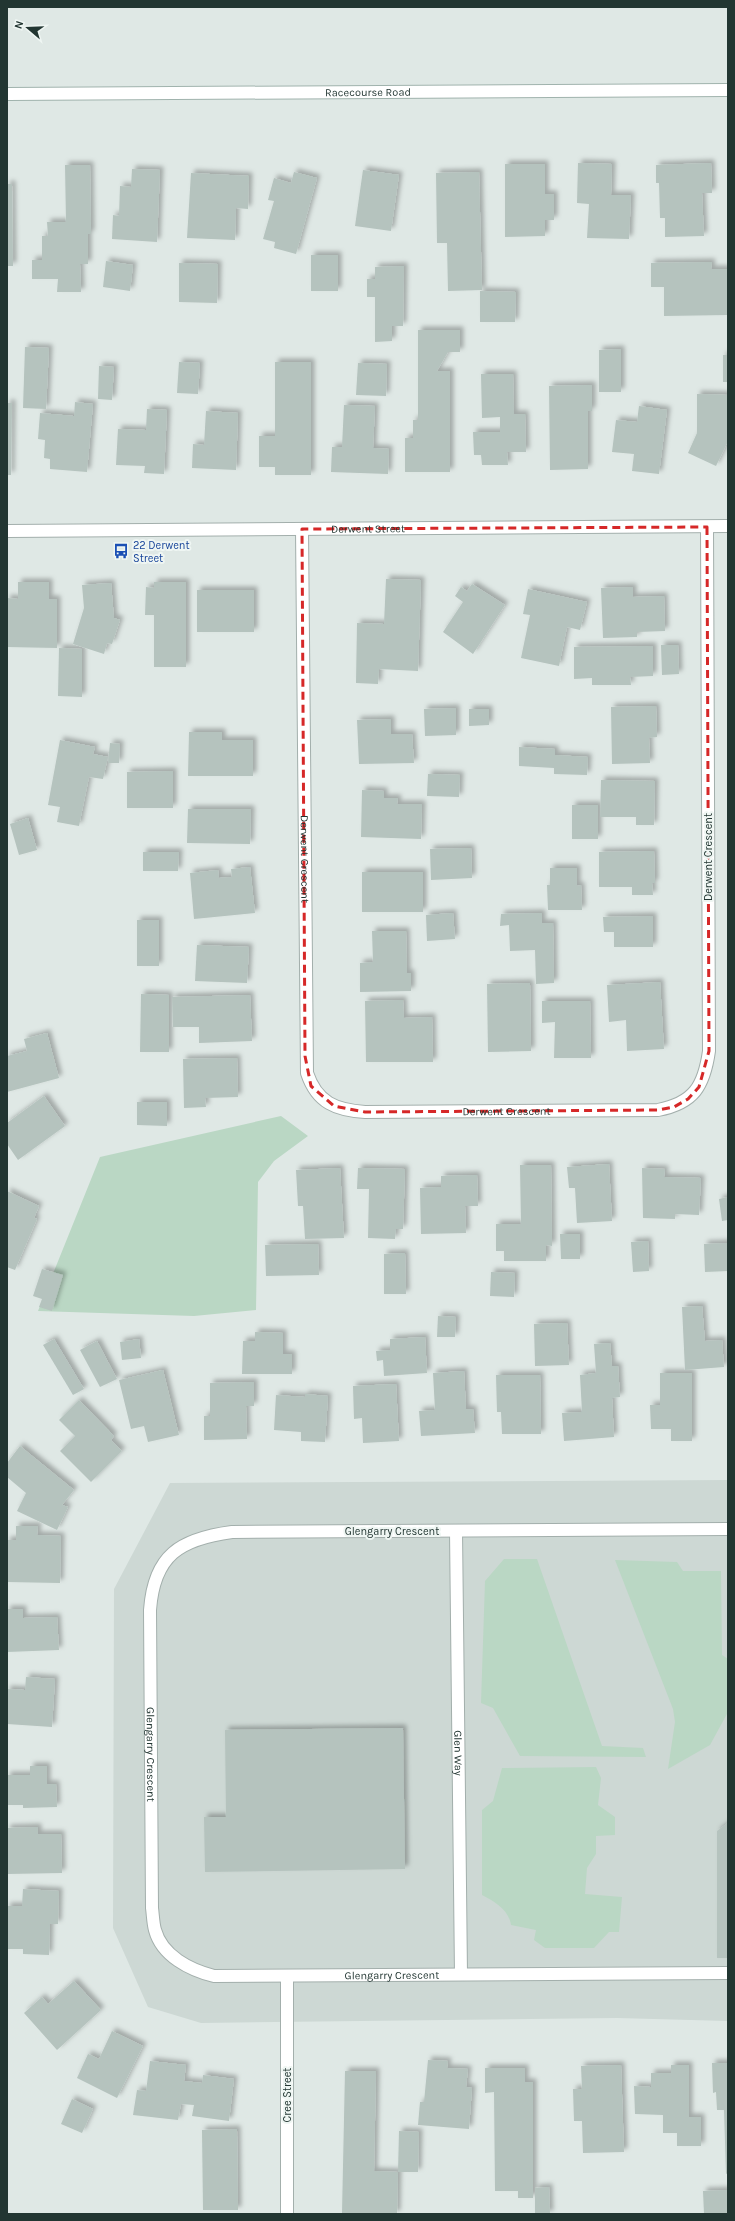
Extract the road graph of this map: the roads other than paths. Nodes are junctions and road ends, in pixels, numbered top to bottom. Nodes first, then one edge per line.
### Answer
1 (728, 90) edge
2 (7, 94) edge
3 (728, 526) edge
4 (707, 527) junction
5 (302, 529) junction
6 (7, 531) edge
7 (728, 1529) edge
8 (456, 1531) junction
9 (728, 1973) edge
10 (462, 1974) junction
11 (287, 1977) junction
12 (287, 2214) edge

1 - 2 street, Racecourse Road
3 - 4 street, Derwent Street
4 - 5 street, Derwent Street
4 - 5 street, Derwent Crescent
5 - 6 street, Derwent Street
7 - 8 street, Glengarry Crescent
8 - 10 street, Glen Way
8 - 11 street, Glengarry Crescent
9 - 10 street, Glengarry Crescent
10 - 11 street, Glengarry Crescent
11 - 12 street, Cree Street

